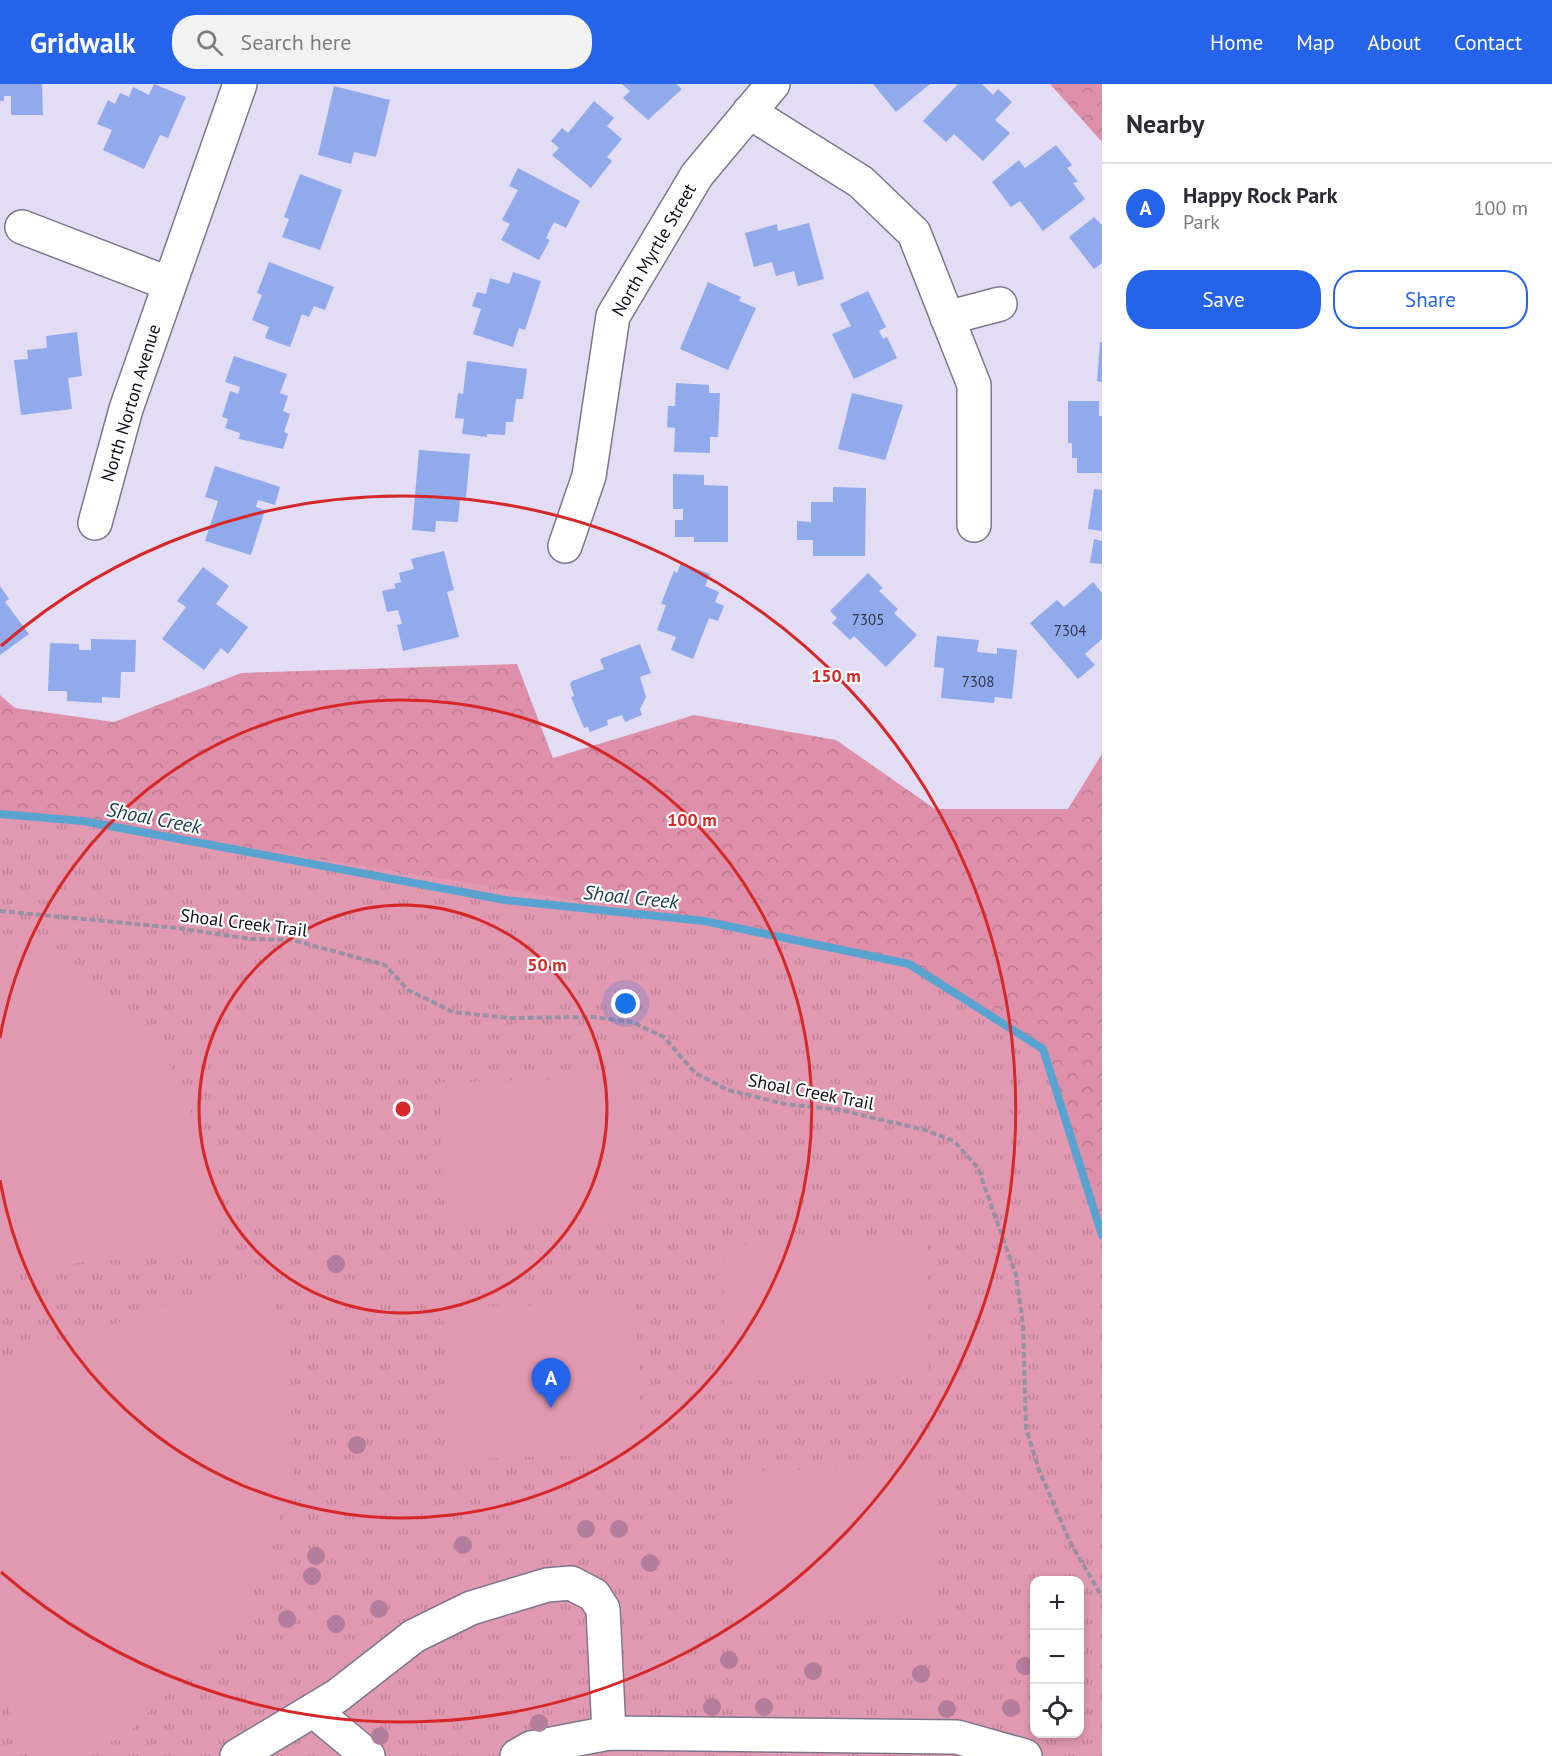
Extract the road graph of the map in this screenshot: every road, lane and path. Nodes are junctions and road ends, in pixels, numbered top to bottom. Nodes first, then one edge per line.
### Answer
1 (240, 84) edge
2 (773, 84) edge
3 (749, 112) junction
4 (22, 227) dead end
5 (170, 284) junction
6 (1000, 304) dead end
7 (947, 318) junction
8 (95, 523) dead end
9 (974, 525) dead end
10 (565, 546) dead end
11 (0, 911) edge
12 (1102, 1597) edge
13 (313, 1710) junction
14 (609, 1733) junction
15 (237, 1756) edge
16 (368, 1756) edge
17 (517, 1756) edge
18 (1025, 1756) edge

1 - 5 street, North Norton Avenue
2 - 3 street, North Myrtle Street
3 - 7 street
3 - 10 street, North Myrtle Street
4 - 5 street
5 - 8 street, North Norton Avenue
6 - 7 street
7 - 9 street
11 - 12 path, Shoal Creek Trail
13 - 14 street
13 - 15 street
13 - 16 street
14 - 17 street
14 - 18 street

